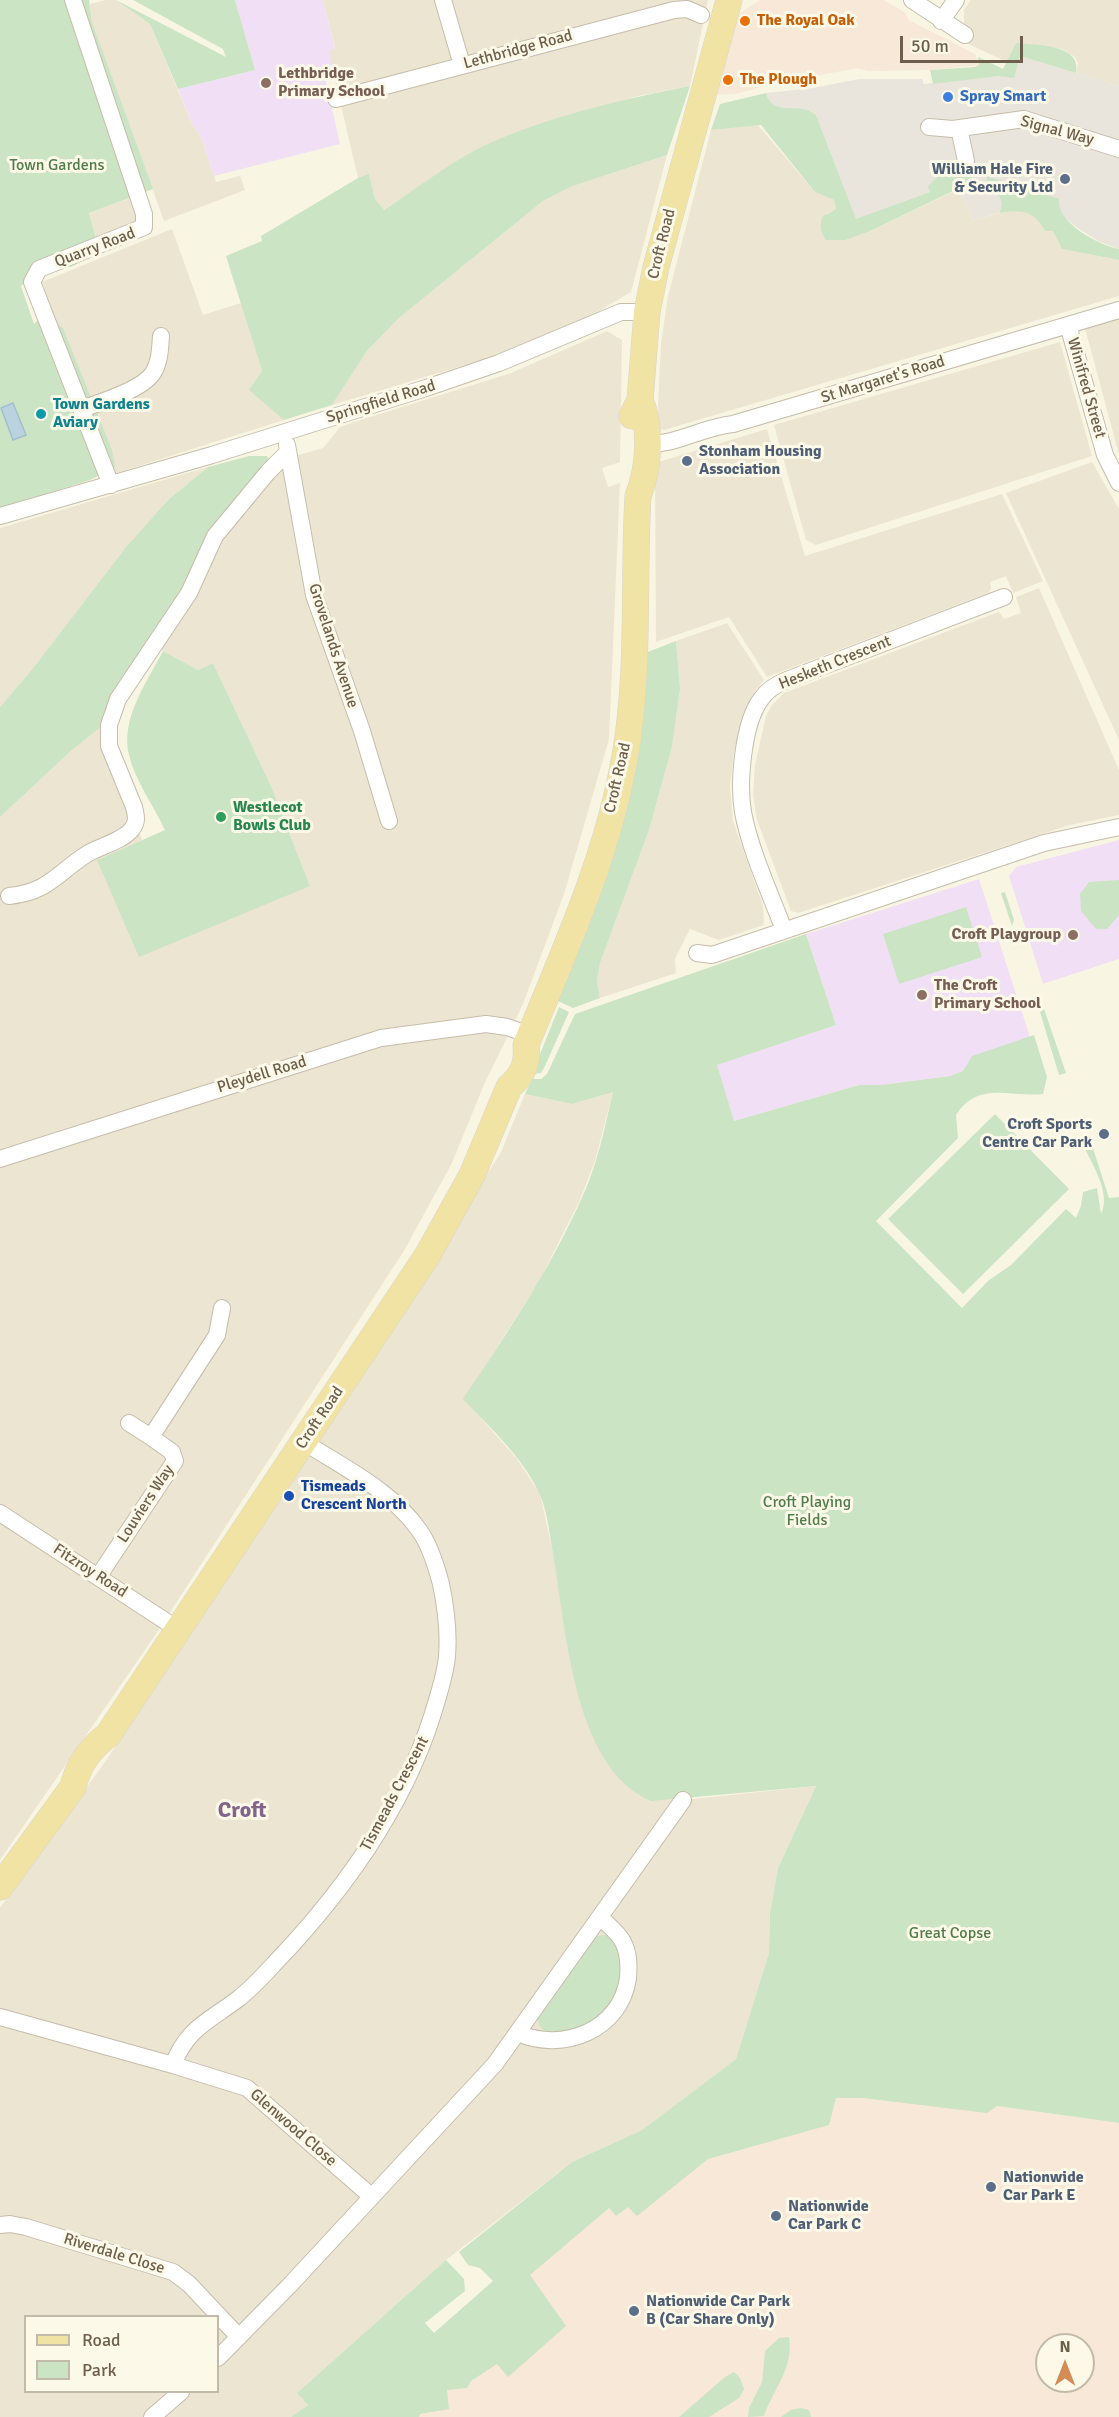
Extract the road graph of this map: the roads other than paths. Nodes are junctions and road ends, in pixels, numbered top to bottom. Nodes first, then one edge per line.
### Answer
1 (73, 0) edge
2 (443, 0) edge
3 (729, 0) edge
4 (912, 0) edge
5 (956, 0) edge
6 (701, 15) dead end
7 (941, 21) junction
8 (965, 35) dead end
9 (462, 65) junction
10 (336, 99) dead end
11 (929, 127) dead end
12 (959, 128) junction
13 (1119, 149) edge
14 (966, 161) dead end
15 (1119, 310) edge
16 (647, 312) junction
17 (1068, 325) junction
18 (161, 336) dead end
19 (640, 400) junction
20 (81, 409) junction
21 (284, 433) junction
22 (646, 444) junction
23 (288, 452) junction
24 (1119, 483) edge
25 (111, 485) junction
26 (638, 496) junction
27 (0, 516) edge
28 (1005, 598) dead end
29 (389, 821) dead end
30 (1119, 827) edge
31 (9, 896) dead end
32 (784, 930) junction
33 (697, 953) dead end
34 (528, 1040) junction
35 (0, 1159) edge
36 (222, 1308) dead end
37 (129, 1423) dead end
38 (151, 1437) junction
39 (304, 1442) junction
40 (0, 1513) edge
41 (98, 1577) junction
42 (179, 1630) junction
43 (683, 1800) dead end
44 (0, 1887) edge
45 (601, 1918) junction
46 (0, 2017) edge
47 (518, 2032) junction
48 (173, 2065) junction
49 (371, 2196) junction
50 (0, 2225) edge
51 (218, 2315) edge
52 (219, 2316) edge
53 (239, 2337) junction
54 (219, 2357) edge
55 (179, 2393) edge
56 (153, 2417) edge

1 - 20 street, Quarry Road
2 - 9 street
3 - 16 main road, Croft Road
4 - 7 street
5 - 7 street
6 - 9 street, Lethbridge Road
7 - 8 street
9 - 10 street, Lethbridge Road
11 - 12 street, Signal Way
12 - 13 street, Signal Way
12 - 14 street
15 - 17 street, St Margaret's Road
16 - 19 main road, Croft Road
16 - 21 street, Springfield Road
17 - 22 street, St Margaret's Road
17 - 24 street, Winifred Street
18 - 20 street
19 - 22 main road, Croft Road
19 - 26 main road, Croft Road
20 - 25 street, Quarry Road
21 - 23 street, Grovelands Avenue
21 - 25 street, Springfield Road
22 - 26 main road, Croft Road
23 - 29 street, Grovelands Avenue
23 - 31 street
25 - 27 street, Springfield Road
26 - 34 main road, Croft Road
28 - 32 street, Hesketh Crescent
30 - 32 street
32 - 33 street
34 - 35 street, Pleydell Road
34 - 39 main road, Croft Road
36 - 38 street
37 - 38 street, Louviers Way
38 - 41 street, Louviers Way
39 - 42 main road, Croft Road
39 - 48 street, Tismeads Crescent
40 - 41 street, Fitzroy Road
41 - 42 street, Fitzroy Road
42 - 44 main road, Croft Road
43 - 45 street
45 - 47 street
45 - 47 street
46 - 48 street
47 - 49 street
48 - 49 street, Glenwood Close
49 - 53 street
50 - 51 street, Riverdale Close
52 - 53 street, Riverdale Close
53 - 54 street
55 - 56 street

